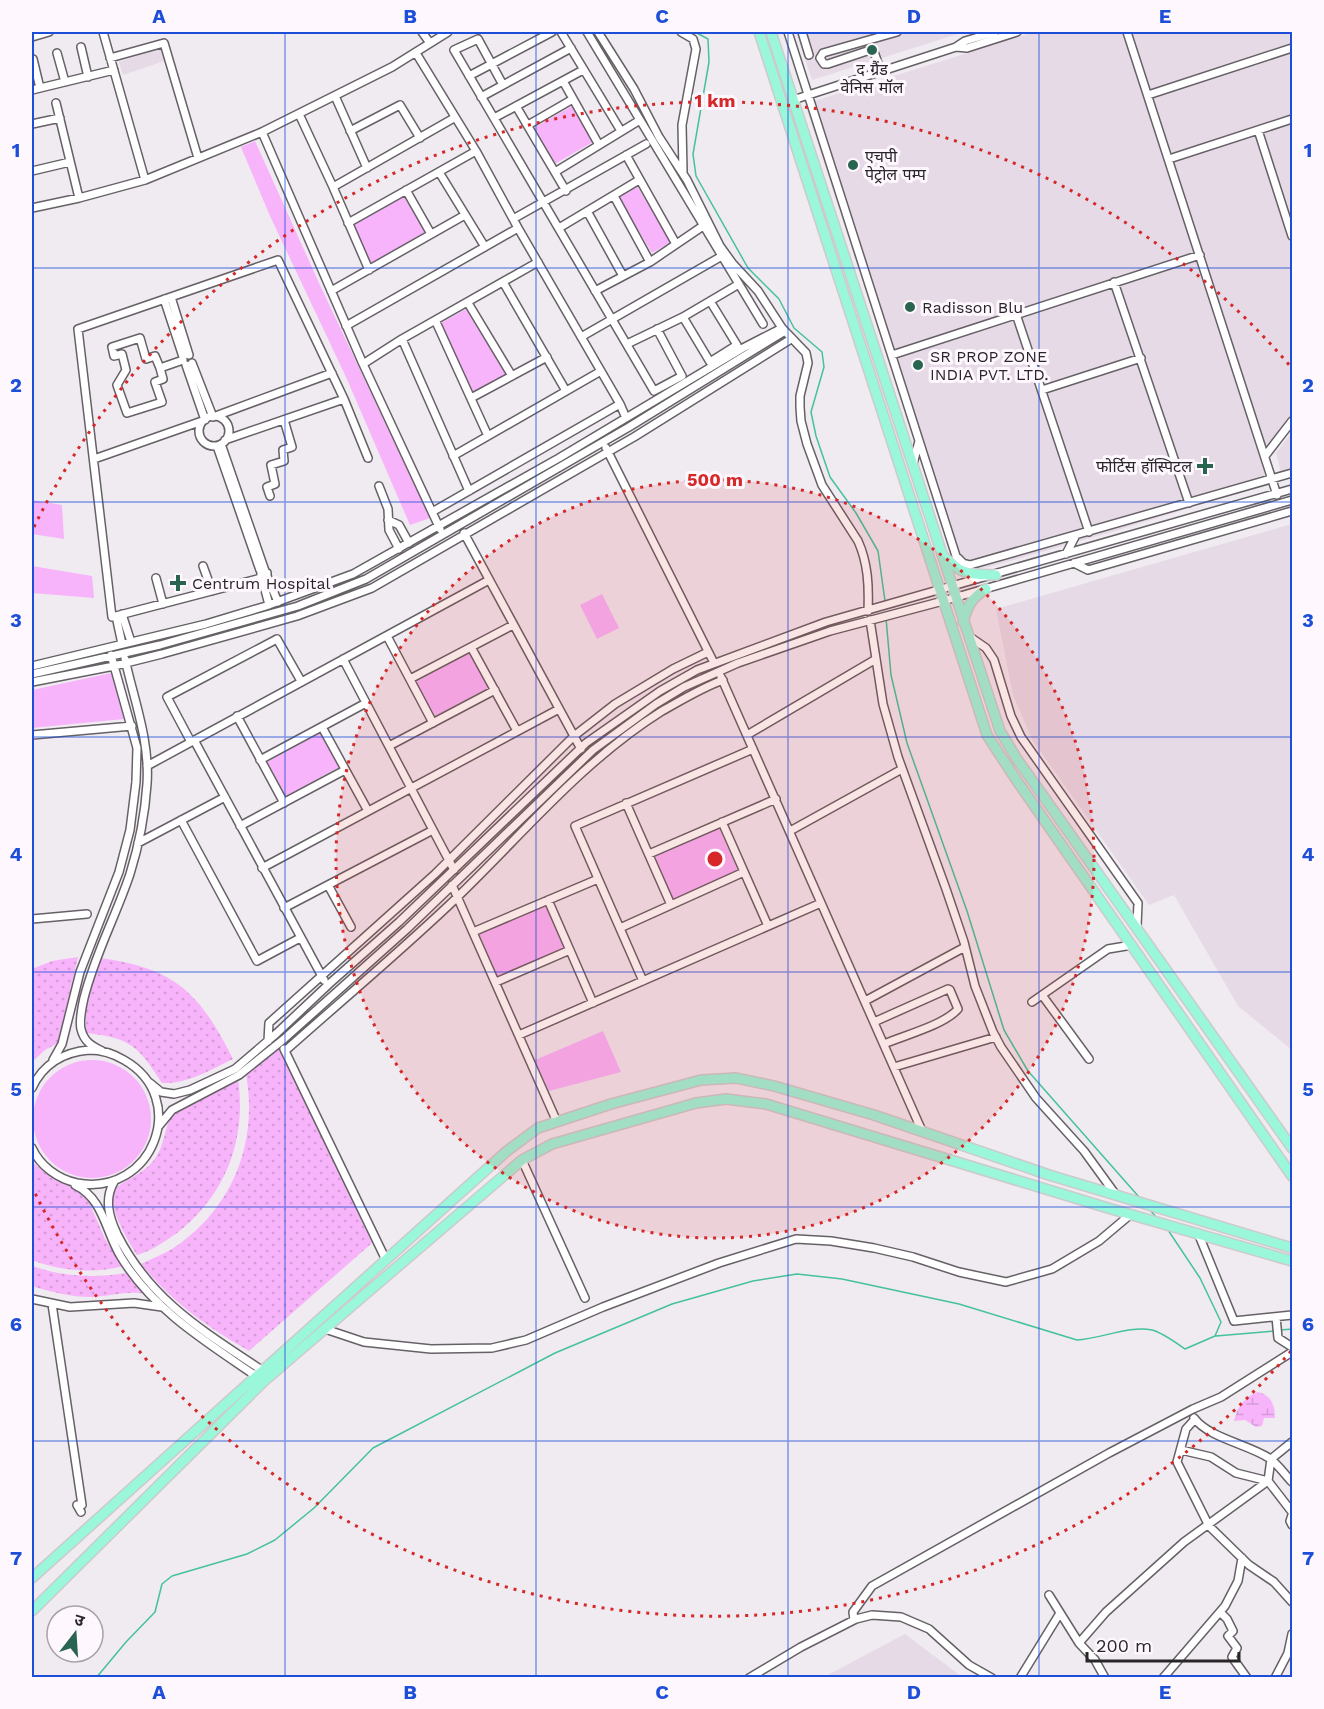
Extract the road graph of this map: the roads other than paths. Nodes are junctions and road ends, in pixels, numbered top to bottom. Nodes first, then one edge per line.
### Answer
1 (49, 32) edge
2 (103, 32) edge
3 (422, 32) edge
4 (448, 32) edge
5 (552, 32) edge
6 (561, 32) edge
7 (587, 32) edge
8 (598, 32) edge
9 (681, 32) edge
10 (759, 32) edge
11 (771, 32) edge
12 (788, 32) edge
13 (802, 32) edge
14 (897, 32) edge
15 (995, 32) edge
16 (1017, 32) edge
17 (1127, 32) edge
18 (32, 37) edge
19 (430, 44) junction
20 (81, 47) dead end
21 (956, 47) junction
22 (571, 48) junction
23 (1293, 48) edge
24 (57, 53) dead end
25 (416, 53) junction
26 (808, 55) dead end
27 (111, 58) junction
28 (33, 59) dead end
29 (491, 64) junction
30 (114, 70) junction
31 (583, 70) junction
32 (881, 72) junction
33 (469, 76) junction
34 (88, 77) junction
35 (563, 81) junction
36 (65, 82) junction
37 (502, 85) junction
38 (40, 88) junction
39 (32, 90) edge
40 (808, 95) junction
41 (1148, 95) junction
42 (335, 96) junction
43 (481, 97) junction
44 (573, 99) junction
45 (794, 100) junction
46 (56, 103) dead end
47 (516, 106) junction
48 (298, 114) junction
49 (454, 117) junction
50 (60, 118) junction
51 (494, 118) junction
52 (1293, 119) edge
53 (640, 120) junction
54 (32, 124) edge
55 (528, 125) junction
56 (1258, 130) junction
57 (350, 131) junction
58 (621, 131) junction
59 (262, 132) junction
60 (420, 138) junction
61 (646, 144) dead end
62 (599, 145) junction
63 (476, 151) junction
64 (626, 155) junction
65 (198, 158) junction
66 (1169, 159) junction
67 (32, 162) edge
68 (70, 162) junction
69 (367, 168) junction
70 (33, 171) edge
71 (439, 172) junction
72 (555, 172) junction
73 (683, 174) junction
74 (146, 180) junction
75 (639, 180) junction
76 (333, 186) junction
77 (406, 190) junction
78 (566, 190) junction
79 (614, 196) junction
80 (79, 198) junction
81 (544, 203) junction
82 (32, 208) edge
83 (587, 211) junction
84 (465, 215) junction
85 (513, 219) junction
86 (348, 223) junction
87 (703, 226) junction
88 (518, 228) junction
89 (558, 228) junction
90 (431, 234) junction
91 (1292, 236) edge
92 (676, 244) junction
93 (485, 248) junction
94 (1200, 255) junction
95 (722, 256) junction
96 (650, 261) junction
97 (538, 262) junction
98 (369, 270) junction
99 (623, 276) junction
100 (503, 282) junction
101 (1114, 282) junction
102 (739, 284) junction
103 (331, 291) junction
104 (595, 291) junction
105 (168, 298) junction
106 (710, 301) junction
107 (468, 303) junction
108 (1016, 314) junction
109 (683, 317) junction
110 (612, 319) junction
111 (436, 322) junction
112 (762, 324) dead end
113 (346, 326) junction
114 (657, 329) junction
115 (783, 330) junction
116 (581, 337) junction
117 (402, 339) junction
118 (791, 339) junction
119 (627, 344) junction
120 (892, 355) junction
121 (547, 357) junction
122 (1141, 358) junction
123 (187, 360) junction
124 (363, 364) junction
125 (160, 369) junction
126 (601, 371) junction
127 (332, 373) junction
128 (512, 376) junction
129 (1042, 390) junction
130 (566, 391) junction
131 (471, 398) junction
132 (345, 399) junction
133 (620, 404) junction
134 (209, 418) junction
135 (626, 418) junction
136 (284, 420) junction
137 (1293, 421) edge
138 (488, 436) junction
139 (920, 441) junction
140 (603, 442) junction
141 (221, 443) junction
142 (608, 452) junction
143 (453, 456) junction
144 (1264, 456) junction
145 (368, 458) dead end
146 (94, 459) junction
147 (912, 467) junction
148 (1293, 474) edge
149 (1272, 479) junction
150 (379, 486) dead end
151 (1293, 489) edge
152 (469, 491) junction
153 (1277, 494) junction
154 (270, 496) dead end
155 (1293, 500) edge
156 (1189, 503) junction
157 (1280, 504) junction
158 (1293, 511) edge
159 (432, 512) junction
160 (388, 520) junction
161 (460, 525) junction
162 (439, 526) junction
163 (1089, 532) junction
164 (465, 534) junction
165 (443, 535) junction
166 (1076, 535) junction
167 (409, 543) junction
168 (399, 549) junction
169 (940, 553) junction
170 (1066, 554) junction
171 (1074, 563) junction
172 (203, 566) dead end
173 (263, 575) junction
174 (996, 575) junction
175 (156, 578) dead end
176 (489, 580) junction
177 (952, 588) junction
178 (986, 589) junction
179 (212, 591) junction
180 (940, 591) junction
181 (955, 597) junction
182 (944, 601) junction
183 (279, 602) junction
184 (163, 604) junction
185 (269, 605) junction
186 (871, 610) junction
187 (119, 615) junction
188 (873, 619) junction
189 (963, 622) junction
190 (513, 625) junction
191 (968, 635) junction
192 (387, 636) junction
193 (131, 642) junction
194 (122, 644) junction
195 (471, 647) junction
196 (708, 652) junction
197 (124, 653) junction
198 (111, 655) junction
199 (343, 659) junction
200 (876, 659) junction
201 (126, 663) junction
202 (714, 663) junction
203 (32, 666) edge
204 (114, 666) junction
205 (719, 672) junction
206 (32, 674) edge
207 (410, 679) junction
208 (723, 680) junction
209 (301, 681) junction
210 (32, 682) edge
211 (495, 690) junction
212 (366, 703) junction
213 (559, 709) junction
214 (237, 716) junction
215 (433, 723) junction
216 (132, 726) junction
217 (322, 727) junction
218 (517, 731) junction
219 (32, 735) edge
220 (747, 735) junction
221 (574, 736) junction
222 (192, 741) junction
223 (389, 746) junction
224 (581, 749) junction
225 (753, 749) junction
226 (260, 760) junction
227 (147, 766) junction
228 (902, 769) junction
229 (345, 770) junction
230 (411, 788) junction
231 (225, 797) junction
232 (776, 799) junction
233 (284, 803) junction
234 (626, 804) junction
235 (368, 811) junction
236 (181, 820) junction
237 (722, 822) junction
238 (240, 826) junction
239 (433, 830) junction
240 (790, 831) junction
241 (138, 843) junction
242 (649, 854) junction
243 (449, 860) junction
244 (262, 868) junction
245 (454, 870) junction
246 (744, 872) junction
247 (598, 879) junction
248 (328, 885) junction
249 (452, 885) junction
250 (458, 896) junction
251 (548, 900) junction
252 (821, 903) junction
253 (671, 905) junction
254 (284, 908) junction
255 (87, 914) dead end
256 (32, 919) edge
257 (768, 926) junction
258 (351, 927) dead end
259 (1137, 927) junction
260 (620, 928) junction
261 (473, 932) junction
262 (300, 938) junction
263 (1132, 945) junction
264 (965, 947) junction
265 (570, 950) junction
266 (322, 977) junction
267 (643, 981) junction
268 (496, 982) junction
269 (329, 984) junction
270 (1042, 995) junction
271 (865, 1001) junction
272 (1032, 1002) dead end
273 (593, 1003) junction
274 (874, 1022) junction
275 (519, 1035) junction
276 (996, 1037) junction
277 (268, 1041) junction
278 (280, 1042) junction
279 (884, 1044) junction
280 (102, 1051) junction
281 (285, 1051) junction
282 (1089, 1059) dead end
283 (53, 1060) junction
284 (894, 1067) junction
285 (150, 1083) junction
286 (32, 1088) edge
287 (557, 1122) junction
288 (158, 1127) junction
289 (922, 1131) junction
290 (32, 1148) edge
291 (1293, 1148) edge
292 (35, 1158) edge
293 (522, 1160) junction
294 (1293, 1176) edge
295 (68, 1181) junction
296 (114, 1182) junction
297 (1121, 1198) junction
298 (1133, 1215) junction
299 (1198, 1233) junction
300 (1293, 1248) edge
301 (387, 1260) junction
302 (1293, 1261) edge
303 (585, 1298) dead end
304 (32, 1299) edge
305 (52, 1304) junction
306 (163, 1307) junction
307 (1293, 1315) edge
308 (1276, 1317) junction
309 (325, 1329) junction
310 (1293, 1347) edge
311 (1293, 1352) edge
312 (263, 1376) junction
313 (1188, 1411) junction
314 (1195, 1419) junction
315 (1293, 1442) edge
316 (1181, 1450) junction
317 (1271, 1460) junction
318 (1292, 1480) edge
319 (1268, 1481) junction
320 (81, 1512) dead end
321 (1293, 1513) edge
322 (1293, 1525) edge
323 (1209, 1526) junction
324 (1242, 1558) junction
325 (32, 1578) edge
326 (1050, 1595) dead end
327 (1293, 1602) edge
328 (32, 1611) edge
329 (1220, 1612) junction
330 (1060, 1613) junction
331 (854, 1620) junction
332 (1293, 1634) edge
333 (1079, 1643) junction
334 (749, 1677) edge
335 (992, 1677) edge
336 (1020, 1677) edge
337 (1105, 1677) edge
338 (1162, 1677) edge
339 (1247, 1677) edge
340 (1275, 1677) edge

1 - 18 street
2 - 27 street
3 - 19 street
4 - 19 street
5 - 29 street
6 - 22 street
7 - 53 street
8 - 73 street
9 - 73 street
10 - 180 main road
11 - 45 main road
12 - 40 street
13 - 26 street
14 - 32 street
15 - 21 street
16 - 21 street
17 - 41 street
19 - 25 street
20 - 34 street
21 - 32 street
22 - 31 street
22 - 37 street
23 - 41 street
24 - 36 street
25 - 42 street
25 - 49 street
27 - 30 street
27 - 65 street
28 - 38 street
29 - 33 street
29 - 33 street
29 - 37 street
30 - 34 street
30 - 74 street
31 - 35 street
31 - 58 street
32 - 40 street
33 - 43 street
34 - 36 street
35 - 44 street
35 - 47 street
36 - 38 street
37 - 43 street
38 - 39 street
40 - 45 street
40 - 120 street
41 - 66 street
42 - 48 street
42 - 57 street
43 - 51 street
44 - 55 street
44 - 62 street
45 - 147 main road
46 - 50 street
47 - 51 street
47 - 55 street
48 - 59 street
48 - 76 street
49 - 60 street
49 - 63 street
50 - 54 street
50 - 68 street
51 - 81 street
52 - 56 street
53 - 58 street
53 - 87 street
55 - 72 street
56 - 66 street
56 - 91 street
57 - 60 street
57 - 69 street
58 - 62 street
59 - 65 street
59 - 103 street
60 - 69 street
61 - 64 street
62 - 72 street
63 - 71 street
63 - 85 street
64 - 75 street
64 - 78 street
65 - 74 street
66 - 94 street
67 - 70 street
68 - 70 street
68 - 80 street
69 - 76 street
71 - 77 street
71 - 84 street
72 - 78 street
73 - 115 street
74 - 80 street
75 - 79 street
75 - 92 street
76 - 86 street
77 - 86 street
77 - 90 street
78 - 81 street
79 - 83 street
79 - 96 street
80 - 82 street
81 - 85 street
81 - 89 street
83 - 89 street
83 - 99 street
84 - 90 street
84 - 93 street
85 - 88 street
86 - 98 street
87 - 92 street
87 - 95 street
88 - 93 street
88 - 97 street
89 - 104 street
90 - 98 street
92 - 96 street
93 - 113 street
94 - 101 street
94 - 144 street
95 - 102 street
95 - 110 street
96 - 99 street
97 - 100 street
97 - 116 street
98 - 103 street
99 - 104 street
100 - 107 street
100 - 121 street
101 - 108 street
101 - 122 street
102 - 106 street
102 - 112 street
103 - 113 street
104 - 110 street
105 - 123 street
105 - 127 street
105 - 146 street
106 - 109 street
106 - 109 street
107 - 111 street
107 - 128 street
108 - 120 street
108 - 129 street
109 - 114 street
110 - 116 street
110 - 119 street
111 - 117 street
111 - 131 street
113 - 124 street
114 - 119 street
114 - 119 street
115 - 118 street
115 - 135 street
115 - 140 street
116 - 126 street
117 - 124 street
117 - 143 street
118 - 142 street
118 - 186 street
120 - 139 street
121 - 128 street
121 - 130 street
122 - 129 street
122 - 156 street
123 - 125 street
123 - 134 street
124 - 159 street
125 - 125 street
126 - 130 street
126 - 133 street
127 - 132 street
127 - 134 street
128 - 131 street
129 - 163 street
130 - 138 street
131 - 138 street
132 - 136 street
132 - 145 street
133 - 135 street
133 - 152 street
134 - 141 street
134 - 141 street
134 - 146 street
135 - 162 street
136 - 141 street
136 - 154 street
137 - 144 street
138 - 143 street
139 - 147 street
139 - 166 street
140 - 142 street
140 - 161 street
141 - 173 street
142 - 164 street
142 - 196 street
143 - 152 street
144 - 149 street
146 - 187 street
147 - 169 main road
148 - 149 street
149 - 153 street
149 - 156 street
150 - 160 street
151 - 153 street
152 - 159 street
153 - 157 street
153 - 170 street
155 - 157 street
156 - 163 street
157 - 171 street
158 - 171 street
159 - 162 street
160 - 167 street
160 - 168 street
161 - 164 street
161 - 165 street
162 - 165 street
162 - 167 street
163 - 166 street
164 - 176 street
164 - 201 street
165 - 197 street
166 - 170 street
167 - 168 street
168 - 183 street
169 - 174 main road
169 - 177 main road
170 - 174 street
171 - 178 street
172 - 179 street
173 - 179 street
173 - 183 street
173 - 185 street
174 - 177 street
175 - 184 street
176 - 190 street
176 - 192 street
177 - 180 street
177 - 181 main road
178 - 181 street
178 - 189 main road
179 - 184 street
180 - 182 main road
180 - 186 street
181 - 182 street
181 - 189 main road
182 - 188 street
182 - 263 main road
183 - 185 street
184 - 187 street
185 - 193 street
186 - 202 street
187 - 193 street
187 - 194 street
188 - 200 street
188 - 205 street
189 - 191 main road
190 - 195 street
190 - 213 street
191 - 259 main road
191 - 259 street
192 - 199 street
192 - 207 street
193 - 194 street
194 - 203 street
195 - 207 street
195 - 211 street
196 - 202 street
196 - 221 street
197 - 198 street
197 - 201 street
198 - 204 street
198 - 206 street
199 - 209 street
199 - 212 street
200 - 220 street
200 - 228 street
201 - 204 street
201 - 227 street
202 - 224 street
204 - 210 street
204 - 216 street
205 - 208 street
205 - 249 street
207 - 215 street
208 - 220 street
208 - 250 street
209 - 214 street
209 - 222 street
211 - 215 street
211 - 218 street
212 - 217 street
212 - 223 street
213 - 218 street
213 - 221 street
214 - 222 street
214 - 226 street
215 - 223 street
216 - 219 street
216 - 283 street
217 - 226 street
217 - 229 street
218 - 230 street
220 - 225 street
221 - 224 street
221 - 243 street
222 - 227 street
222 - 231 street
223 - 230 street
224 - 245 street
225 - 232 street
225 - 234 street
226 - 233 street
227 - 241 street
228 - 240 street
228 - 264 street
229 - 233 street
229 - 235 street
230 - 235 street
230 - 239 street
231 - 236 street
231 - 238 street
232 - 237 street
232 - 240 street
233 - 238 street
234 - 242 street
234 - 247 street
235 - 244 street
236 - 241 street
236 - 262 street
237 - 242 street
237 - 246 street
238 - 244 street
239 - 243 street
239 - 248 street
240 - 252 street
241 - 280 street
242 - 253 street
243 - 245 street
243 - 266 street
244 - 254 street
245 - 269 street
246 - 253 street
246 - 257 street
247 - 251 street
247 - 260 street
248 - 254 street
248 - 258 street
249 - 250 street
249 - 278 street
250 - 261 street
250 - 281 street
251 - 261 street
251 - 265 street
252 - 257 street
252 - 271 street
253 - 260 street
254 - 262 street
255 - 256 street
257 - 267 street
259 - 291 main road
260 - 267 street
261 - 268 street
262 - 266 street
263 - 270 street
263 - 294 main road
264 - 271 street
264 - 276 street
265 - 268 street
265 - 273 street
266 - 269 street
266 - 277 street
267 - 273 street
268 - 275 street
269 - 277 street
270 - 272 street
270 - 282 street
271 - 274 street
273 - 275 street
274 - 279 street
274 - 279 street
275 - 287 street
276 - 284 street
276 - 297 street
277 - 285 street
278 - 281 street
278 - 288 street
279 - 284 street
280 - 283 street
280 - 285 street
281 - 301 street
283 - 286 street
284 - 289 street
285 - 288 street
287 - 289 main road
287 - 301 main road
288 - 296 street
289 - 297 main road
290 - 292 street
292 - 295 street
293 - 298 main road
293 - 303 street
293 - 309 main road
295 - 296 street
295 - 306 street
296 - 312 street
297 - 300 main road
298 - 299 main road
298 - 309 street
299 - 302 main road
299 - 308 street
301 - 312 main road
304 - 305 street
305 - 306 street
305 - 320 street
306 - 312 street
307 - 308 street
308 - 310 street
309 - 312 main road
311 - 313 street
312 - 325 main road
312 - 328 main road
313 - 314 street
313 - 331 street
314 - 316 street
314 - 317 street
315 - 317 street
316 - 319 street
316 - 323 street
317 - 318 street
317 - 319 street
319 - 321 street
319 - 323 street
321 - 322 street
323 - 324 street
323 - 333 street
324 - 327 street
324 - 329 street
326 - 330 street
329 - 338 street
329 - 339 street
330 - 333 street
330 - 336 street
331 - 334 street
331 - 335 street
332 - 340 street
333 - 337 street

